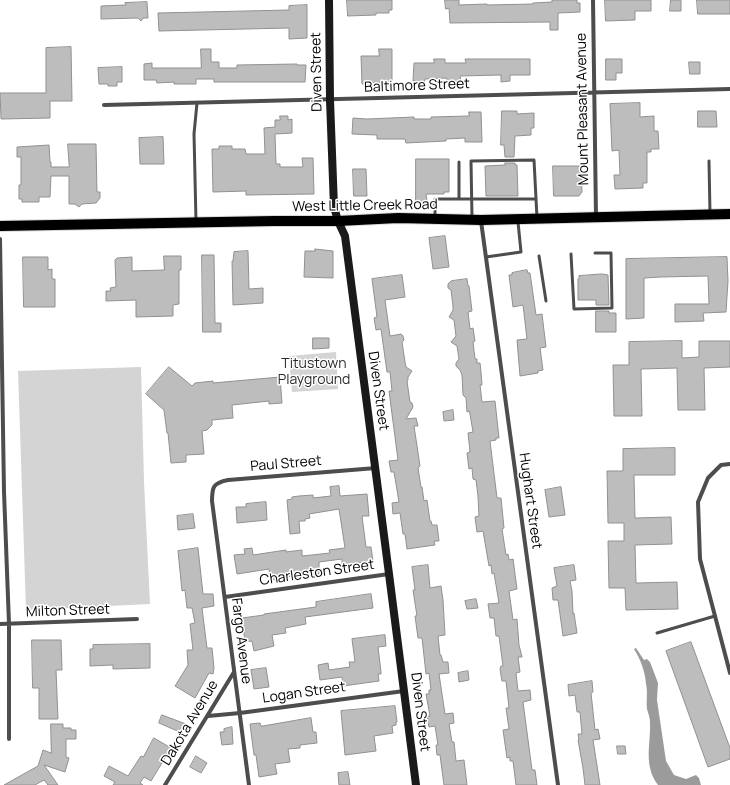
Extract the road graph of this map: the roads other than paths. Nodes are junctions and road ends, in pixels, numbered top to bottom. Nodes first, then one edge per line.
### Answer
1 (329, 0) edge
2 (593, 0) edge
3 (730, 89) edge
4 (593, 93) junction
5 (330, 100) junction
6 (197, 103) junction
7 (104, 105) dead end
8 (709, 161) dead end
9 (459, 162) dead end
10 (472, 199) junction
11 (536, 199) junction
12 (459, 200) junction
13 (730, 214) edge
14 (710, 215) junction
15 (596, 217) junction
16 (435, 219) junction
17 (518, 219) junction
18 (537, 219) junction
19 (476, 220) junction
20 (338, 221) junction
21 (196, 223) junction
22 (0, 226) edge
23 (0, 239) edge
24 (595, 253) dead end
25 (571, 254) dead end
26 (539, 256) dead end
27 (486, 258) junction
28 (546, 301) dead end
29 (1, 356) edge
30 (730, 464) edge
31 (376, 468) junction
32 (2, 492) edge
33 (212, 501) joint
34 (389, 574) junction
35 (224, 597) junction
36 (715, 616) junction
37 (137, 619) dead end
38 (0, 624) edge
39 (9, 624) junction
40 (657, 633) dead end
41 (234, 672) junction
42 (730, 673) edge
43 (404, 691) junction
44 (240, 713) junction
45 (208, 716) junction
46 (9, 739) dead end
47 (166, 785) edge
48 (249, 785) edge
49 (416, 785) edge
50 (558, 785) edge

1 - 5 street, Diven Street
2 - 4 street, Mount Pleasant Avenue
3 - 4 street, Baltimore Street
4 - 5 street, Baltimore Street
4 - 15 street, Mount Pleasant Avenue
5 - 6 street, Baltimore Street
5 - 20 street, Diven Street
6 - 7 street, Baltimore Street
6 - 21 lane
8 - 14 lane
9 - 12 lane
10 - 11 lane
10 - 11 lane
10 - 12 lane
10 - 19 lane
11 - 18 lane
12 - 16 lane
13 - 14 main road, West Little Creek Road
14 - 15 main road, West Little Creek Road
15 - 18 main road, West Little Creek Road
16 - 19 main road, West Little Creek Road
16 - 20 main road, West Little Creek Road
17 - 18 main road, West Little Creek Road
17 - 19 main road, West Little Creek Road
17 - 27 lane
19 - 27 street, Hughart Street
20 - 21 main road, West Little Creek Road
20 - 31 street, Diven Street
21 - 22 main road, West Little Creek Road
23 - 29 street
24 - 25 lane
26 - 28 lane
27 - 50 street, Hughart Street
29 - 32 street
30 - 36 street
31 - 33 street, Paul Street
31 - 34 street, Diven Street
32 - 39 street
33 - 35 street, Fargo Avenue
34 - 35 street, Charleston Street
34 - 43 street, Diven Street
35 - 41 street, Fargo Avenue
36 - 40 lane
36 - 42 street
37 - 39 street, Milton Street
38 - 39 street, Milton Street
39 - 46 street
41 - 44 street, Fargo Avenue
41 - 45 street, Dakota Avenue
43 - 44 street, Logan Street
43 - 49 street, Diven Street
44 - 45 street, Logan Street
44 - 48 street, Fargo Avenue
45 - 47 street, Dakota Avenue

